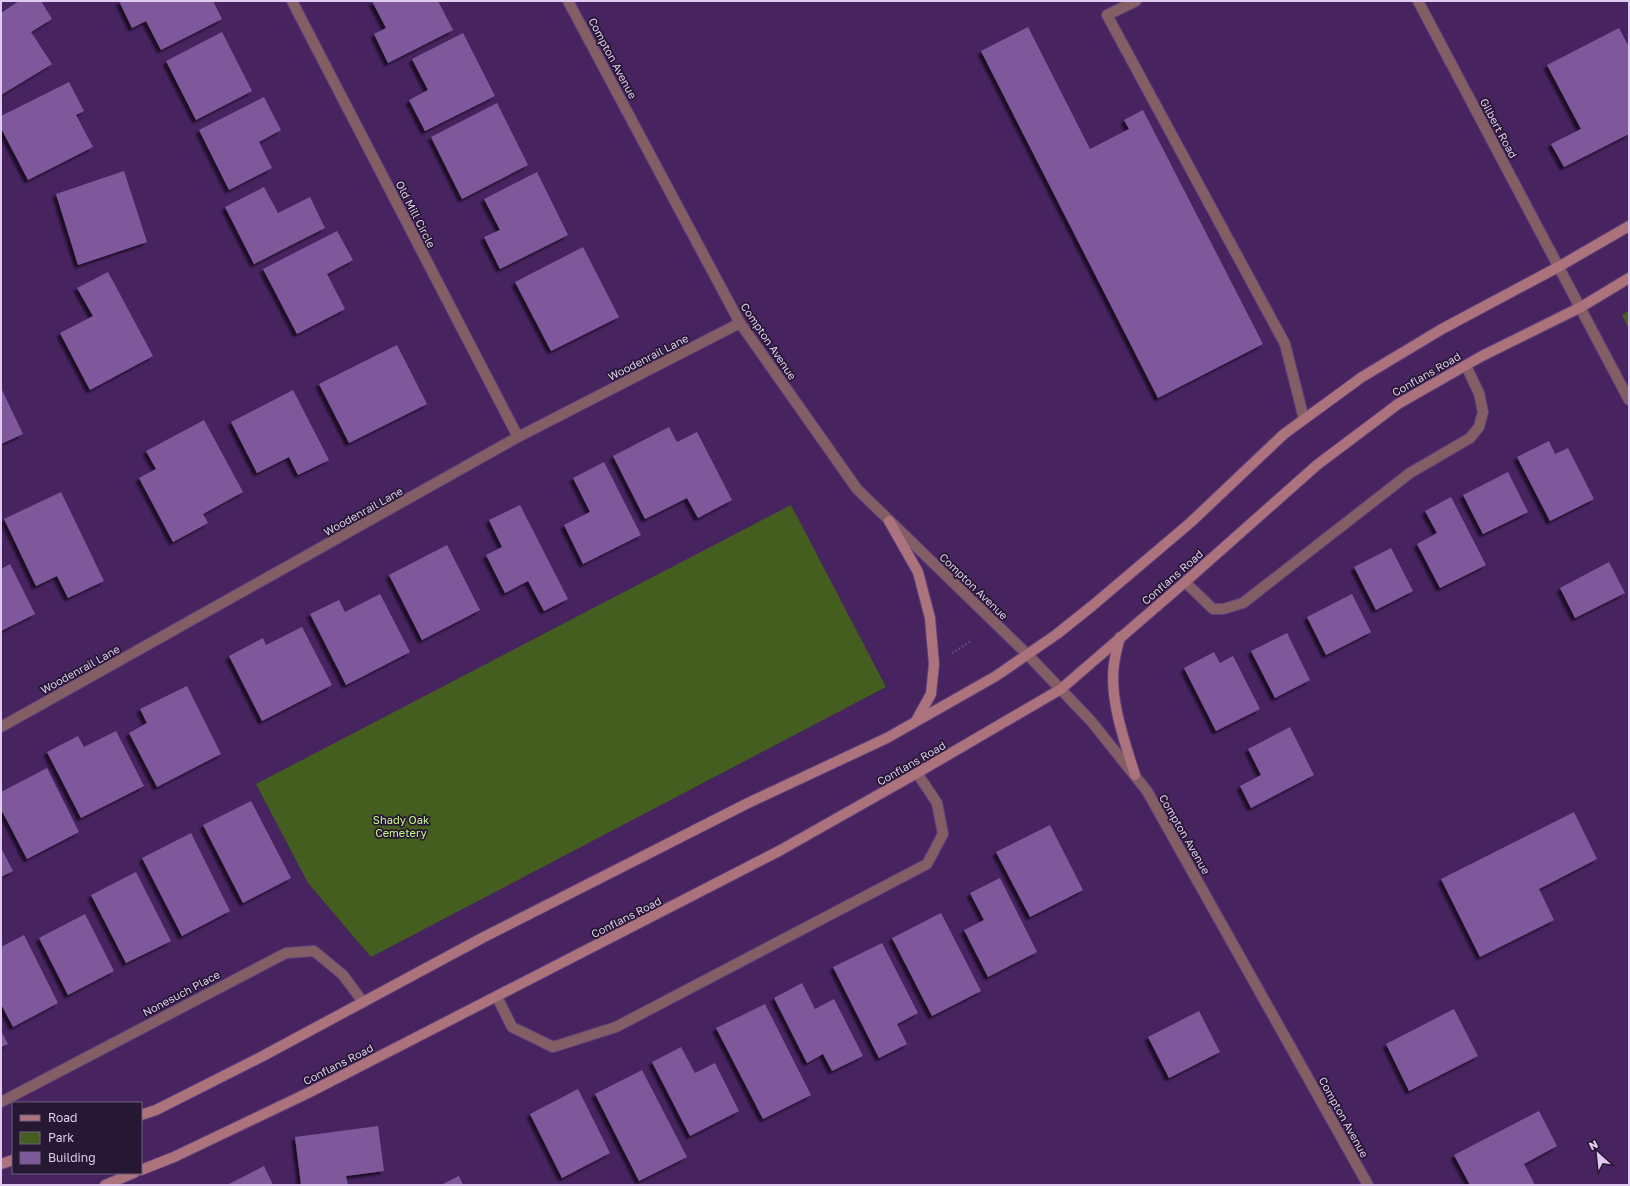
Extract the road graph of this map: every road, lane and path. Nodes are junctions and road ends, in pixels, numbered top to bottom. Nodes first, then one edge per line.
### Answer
1 (292, 1) edge
2 (568, 1) edge
3 (1136, 1) edge
4 (1418, 1) edge
5 (1629, 226) edge
6 (1560, 266) junction
7 (1629, 278) edge
8 (1581, 307) junction
9 (740, 323) junction
10 (1466, 366) junction
11 (1629, 400) edge
12 (1304, 419) junction
13 (518, 437) junction
14 (889, 521) junction
15 (1185, 582) junction
16 (1120, 637) junction
17 (971, 641) dead end
18 (1027, 654) junction
19 (945, 658) dead end
20 (1061, 689) junction
21 (916, 721) junction
22 (1, 727) edge
23 (917, 773) junction
24 (1135, 775) junction
25 (497, 997) junction
26 (363, 1002) junction
27 (1, 1102) edge
28 (142, 1115) edge
29 (12, 1160) edge
30 (1, 1164) edge
31 (142, 1170) edge
32 (132, 1174) edge
33 (105, 1185) edge
34 (1368, 1185) edge

1 - 13 street, Old Mill Circle
2 - 9 street, Compton Avenue
3 - 12 street
4 - 6 street, Gilbert Road
5 - 6 main road
6 - 8 street, Gilbert Road
6 - 12 main road
7 - 8 main road, Conflans Road
8 - 10 main road, Conflans Road
8 - 11 street, Gilbert Road
9 - 13 street, Woodenrail Lane
9 - 14 street, Compton Avenue
10 - 15 main road, Conflans Road
10 - 15 street
12 - 18 main road
13 - 22 street, Woodenrail Lane
14 - 18 street, Compton Avenue
14 - 21 main road
15 - 16 main road, Conflans Road
16 - 20 main road, Conflans Road
16 - 24 main road
17 - 19 path
18 - 20 street, Compton Avenue
18 - 21 main road
20 - 23 main road, Conflans Road
20 - 24 street, Compton Avenue
21 - 26 main road
23 - 25 main road, Conflans Road
23 - 25 street
24 - 34 street, Compton Avenue
25 - 31 main road, Conflans Road
26 - 27 street, Nonesuch Place
26 - 28 main road
29 - 30 main road
32 - 33 main road

